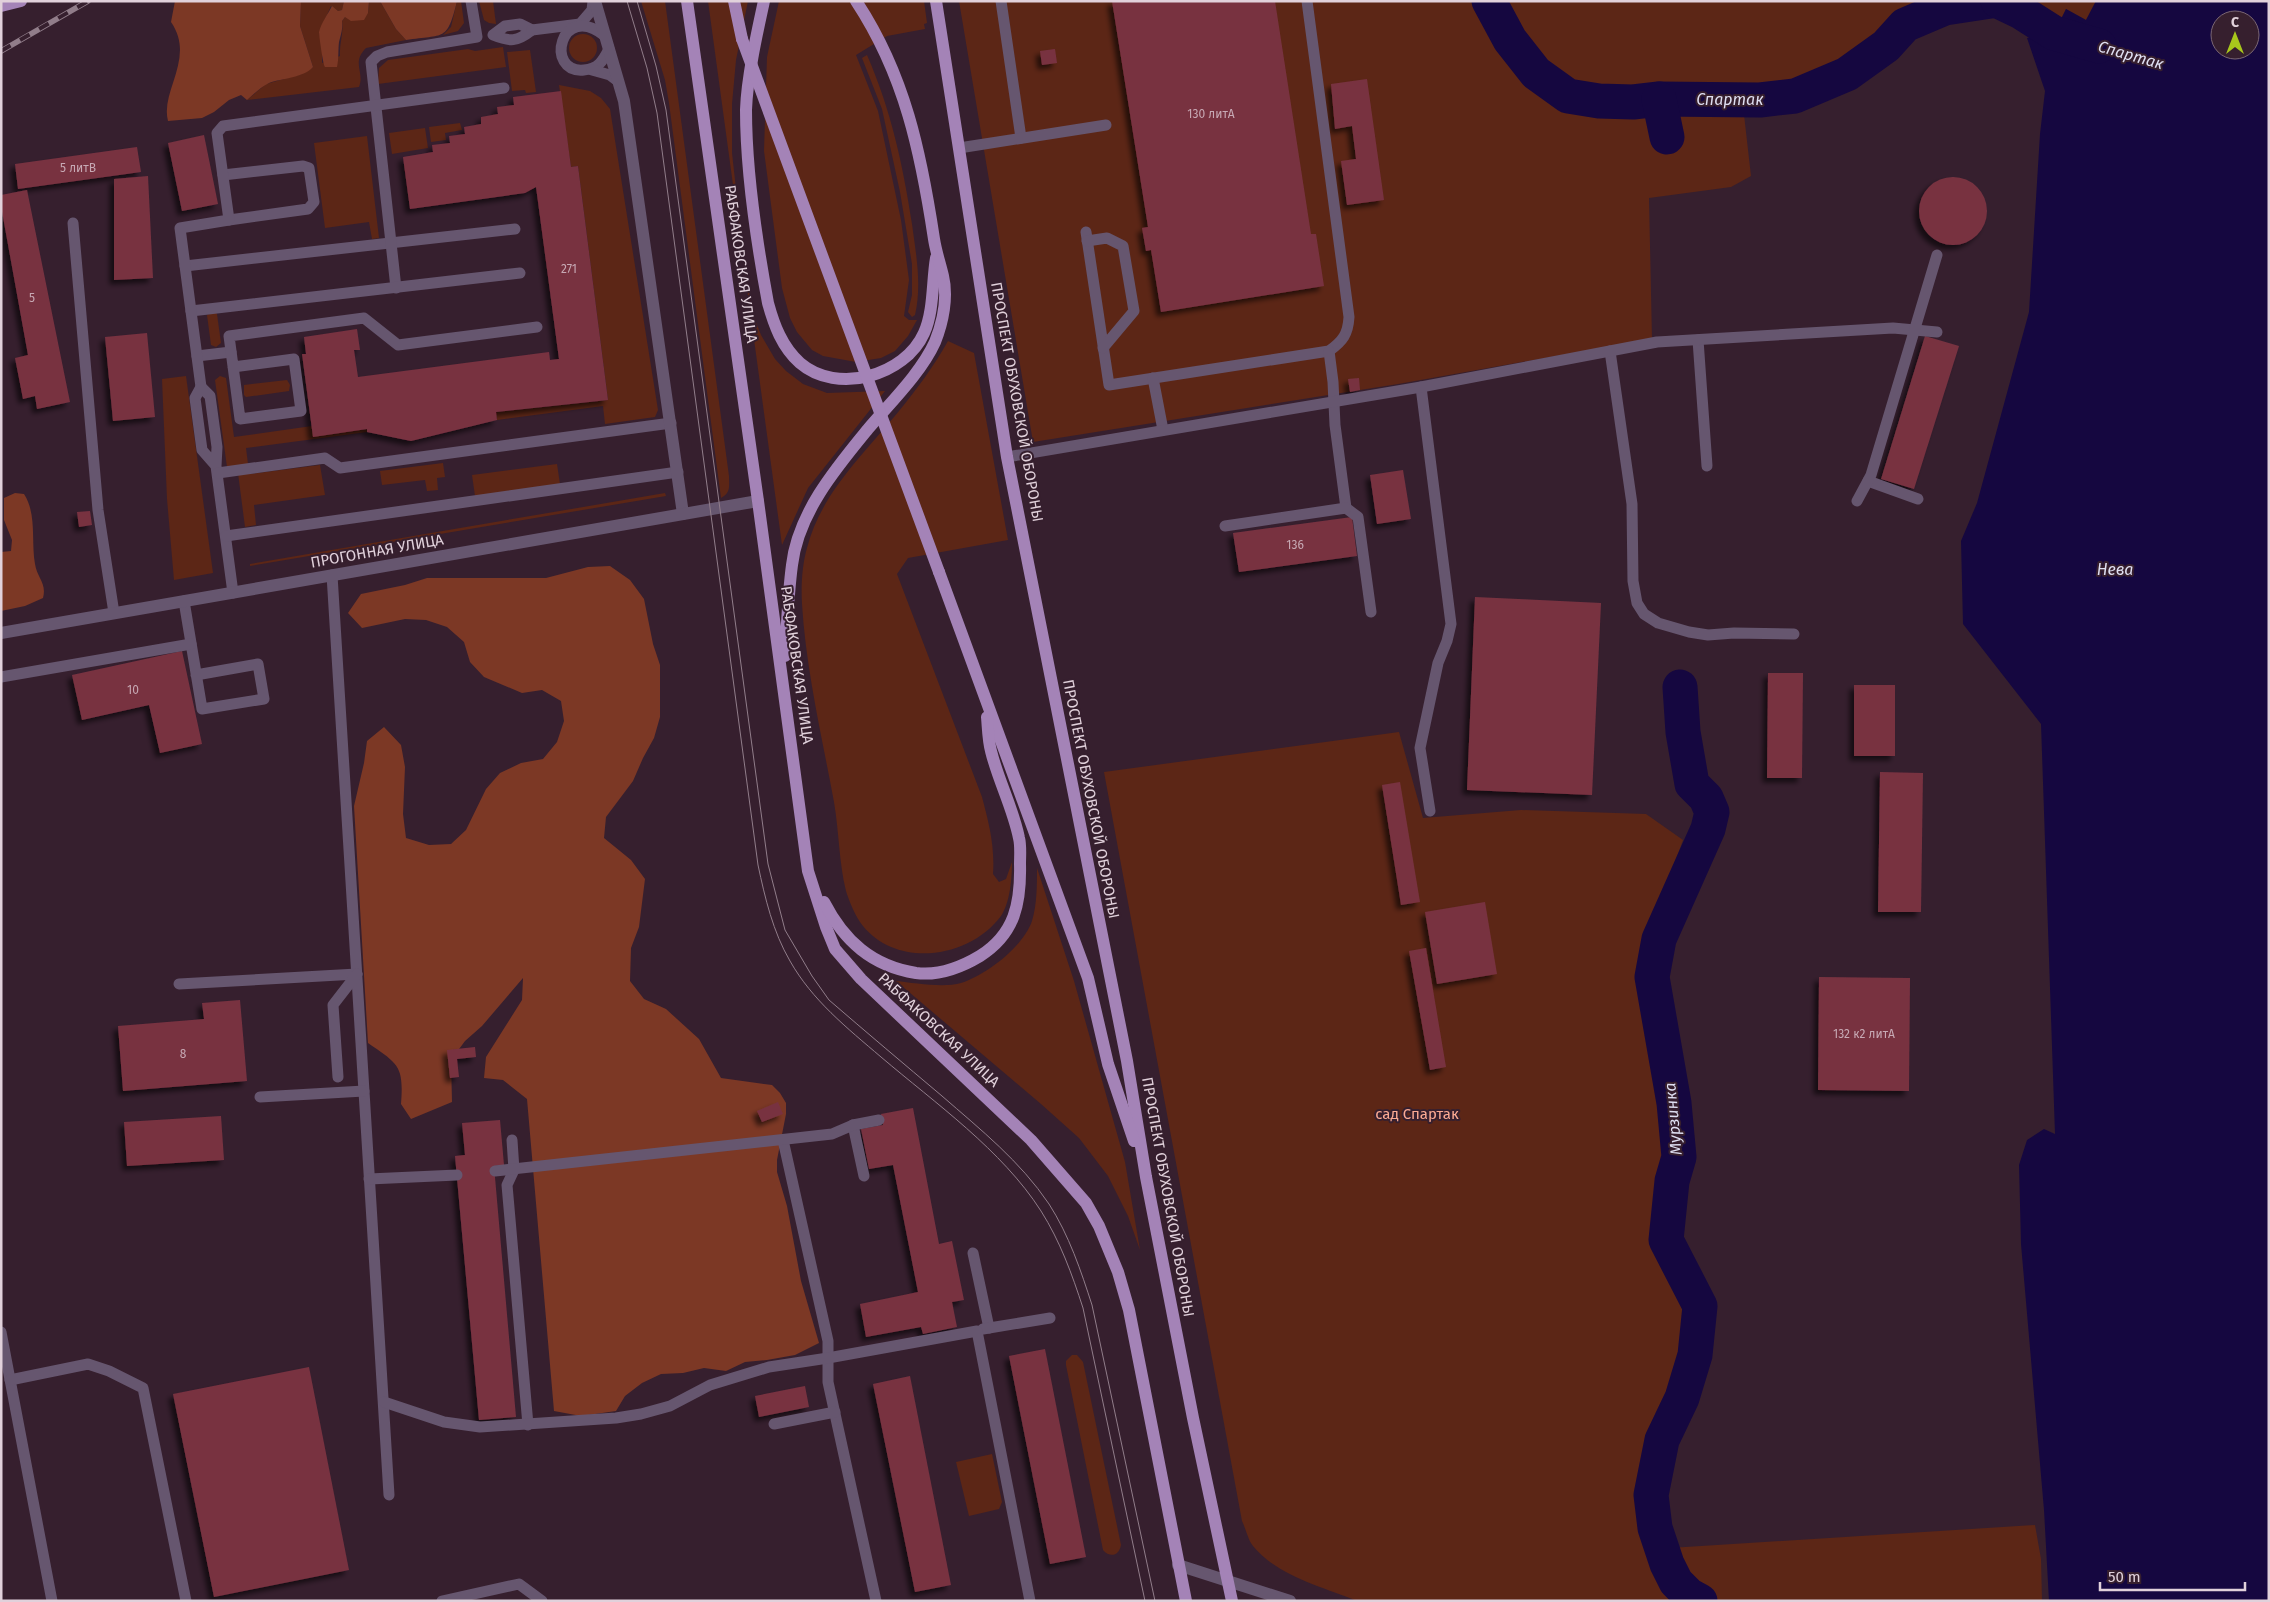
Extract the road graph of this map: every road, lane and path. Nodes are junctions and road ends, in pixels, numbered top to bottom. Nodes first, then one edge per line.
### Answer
1 (21, 1) edge
2 (471, 1) edge
3 (594, 1) edge
4 (686, 1) edge
5 (734, 1) edge
6 (764, 1) edge
7 (856, 1) edge
8 (936, 1) edge
9 (1001, 1) edge
10 (1307, 1) edge
11 (1, 6) edge
12 (580, 24) junction
13 (605, 36) junction
14 (477, 37) junction
15 (609, 49) junction
16 (592, 70) junction
17 (618, 81) junction
18 (504, 88) dead end
19 (374, 107) junction
20 (1106, 126) dead end
21 (1021, 138) junction
22 (959, 148) junction
23 (223, 175) junction
24 (229, 220) junction
25 (73, 223) dead end
26 (515, 230) dead end
27 (390, 243) junction
28 (936, 253) junction
29 (1937, 255) dead end
30 (185, 266) junction
31 (520, 273) dead end
32 (396, 288) junction
33 (191, 311) junction
34 (537, 327) dead end
35 (1915, 329) junction
36 (1937, 332) dead end
37 (1698, 340) junction
38 (1103, 348) junction
39 (1329, 351) junction
40 (1610, 351) junction
41 (231, 352) junction
42 (197, 356) junction
43 (233, 367) junction
44 (1153, 378) junction
45 (1421, 387) junction
46 (1333, 401) junction
47 (671, 423) junction
48 (1163, 430) junction
49 (1007, 456) junction
50 (1706, 466) dead end
51 (217, 469) junction
52 (678, 472) junction
53 (1868, 481) junction
54 (1918, 498) dead end
55 (758, 501) junction
56 (1857, 501) dead end
57 (1346, 508) junction
58 (683, 514) junction
59 (1225, 526) dead end
60 (226, 536) junction
61 (332, 575) junction
62 (232, 592) junction
63 (184, 601) junction
64 (1371, 612) dead end
65 (114, 613) junction
66 (1, 633) edge
67 (1794, 634) dead end
68 (191, 644) junction
69 (196, 674) junction
70 (1, 677) edge
71 (783, 678) junction
72 (986, 701) junction
73 (1430, 811) dead end
74 (808, 871) junction
75 (357, 974) junction
76 (179, 984) dead end
77 (338, 1077) dead end
78 (364, 1091) junction
79 (260, 1097) dead end
80 (880, 1120) dead end
81 (854, 1126) junction
82 (512, 1140) dead end
83 (783, 1140) junction
84 (514, 1170) junction
85 (495, 1171) dead end
86 (457, 1175) dead end
87 (864, 1176) dead end
88 (1146, 1177) junction
89 (369, 1179) junction
90 (973, 1253) dead end
91 (1050, 1318) dead end
92 (989, 1328) junction
93 (977, 1331) junction
94 (1, 1332) edge
95 (828, 1358) junction
96 (10, 1380) junction
97 (384, 1402) junction
98 (835, 1412) junction
99 (774, 1424) dead end
100 (528, 1425) junction
101 (389, 1495) dead end
102 (1178, 1565) junction
103 (1227, 1581) junction
104 (52, 1601) edge
105 (186, 1601) edge
106 (442, 1601) edge
107 (542, 1601) edge
108 (876, 1601) edge
109 (1030, 1601) edge
110 (1186, 1601) edge
111 (1232, 1601) edge
112 (1290, 1601) edge

1 - 11 main road
2 - 14 lane
3 - 12 lane
3 - 13 street
4 - 55 main road, РАБФАКОВСКАЯ УЛИЦА
5 - 72 main road, bridge
6 - 28 main road
7 - 28 main road
8 - 22 main road, ПРОСПЕКТ ОБУХОВСКОЙ ОБОРОНЫ
9 - 21 lane
10 - 39 lane
12 - 13 lane
12 - 14 lane
12 - 16 lane
13 - 15 street
14 - 19 lane
15 - 16 lane
15 - 17 street
16 - 17 lane
17 - 47 street
18 - 19 lane
19 - 23 lane
19 - 27 lane
20 - 21 lane
21 - 22 lane
22 - 49 main road, ПРОСПЕКТ ОБУХОВСКОЙ ОБОРОНЫ
23 - 24 lane
23 - 24 lane
24 - 30 lane
25 - 65 lane
26 - 27 lane
27 - 30 lane
27 - 32 lane
28 - 71 main road
29 - 35 lane
30 - 33 lane
31 - 32 lane
32 - 33 lane
33 - 42 lane
34 - 41 lane
35 - 36 lane
35 - 37 lane
35 - 53 lane
37 - 40 lane
37 - 50 lane
38 - 38 lane
38 - 44 lane
39 - 44 lane
39 - 46 lane
40 - 45 lane
40 - 67 lane
41 - 42 lane
41 - 43 lane
42 - 51 lane
43 - 43 lane
44 - 48 lane
45 - 46 lane
45 - 73 lane
46 - 48 lane
46 - 57 lane
47 - 51 lane
47 - 52 street
48 - 49 lane
49 - 88 main road, ПРОСПЕКТ ОБУХОВСКОЙ ОБОРОНЫ
51 - 60 lane
52 - 58 street
52 - 60 lane
53 - 54 lane
53 - 56 lane
55 - 58 street, ПРОГОННАЯ УЛИЦА
55 - 71 main road, РАБФАКОВСКАЯ УЛИЦА
57 - 59 lane
57 - 64 lane
58 - 61 street, ПРОГОННАЯ УЛИЦА
60 - 62 lane
61 - 62 street, ПРОГОННАЯ УЛИЦА
61 - 75 lane
62 - 63 street, ПРОГОННАЯ УЛИЦА
63 - 65 street, ПРОГОННАЯ УЛИЦА
63 - 68 lane
65 - 66 street, ПРОГОННАЯ УЛИЦА
68 - 69 lane
68 - 70 lane
69 - 69 lane
71 - 74 main road, РАБФАКОВСКАЯ УЛИЦА
72 - 74 main road
72 - 88 main road
74 - 102 main road, РАБФАКОВСКАЯ УЛИЦА
75 - 76 lane
75 - 77 lane
75 - 78 lane
78 - 79 lane
78 - 89 lane
80 - 81 lane
81 - 83 lane
81 - 87 lane
82 - 84 lane
83 - 84 lane
83 - 95 lane
84 - 85 lane
84 - 100 lane
86 - 89 lane
88 - 103 main road, ПРОСПЕКТ ОБУХОВСКОЙ ОБОРОНЫ
89 - 97 lane
90 - 92 lane
91 - 92 lane
92 - 93 lane
93 - 95 lane
93 - 109 lane
94 - 96 lane
95 - 98 lane
95 - 100 lane
96 - 104 lane
96 - 105 lane
97 - 100 lane
97 - 101 lane
98 - 99 lane
98 - 108 lane
102 - 103 street
102 - 110 main road
103 - 111 main road, ПРОСПЕКТ ОБУХОВСКОЙ ОБОРОНЫ
103 - 112 street
106 - 107 lane

